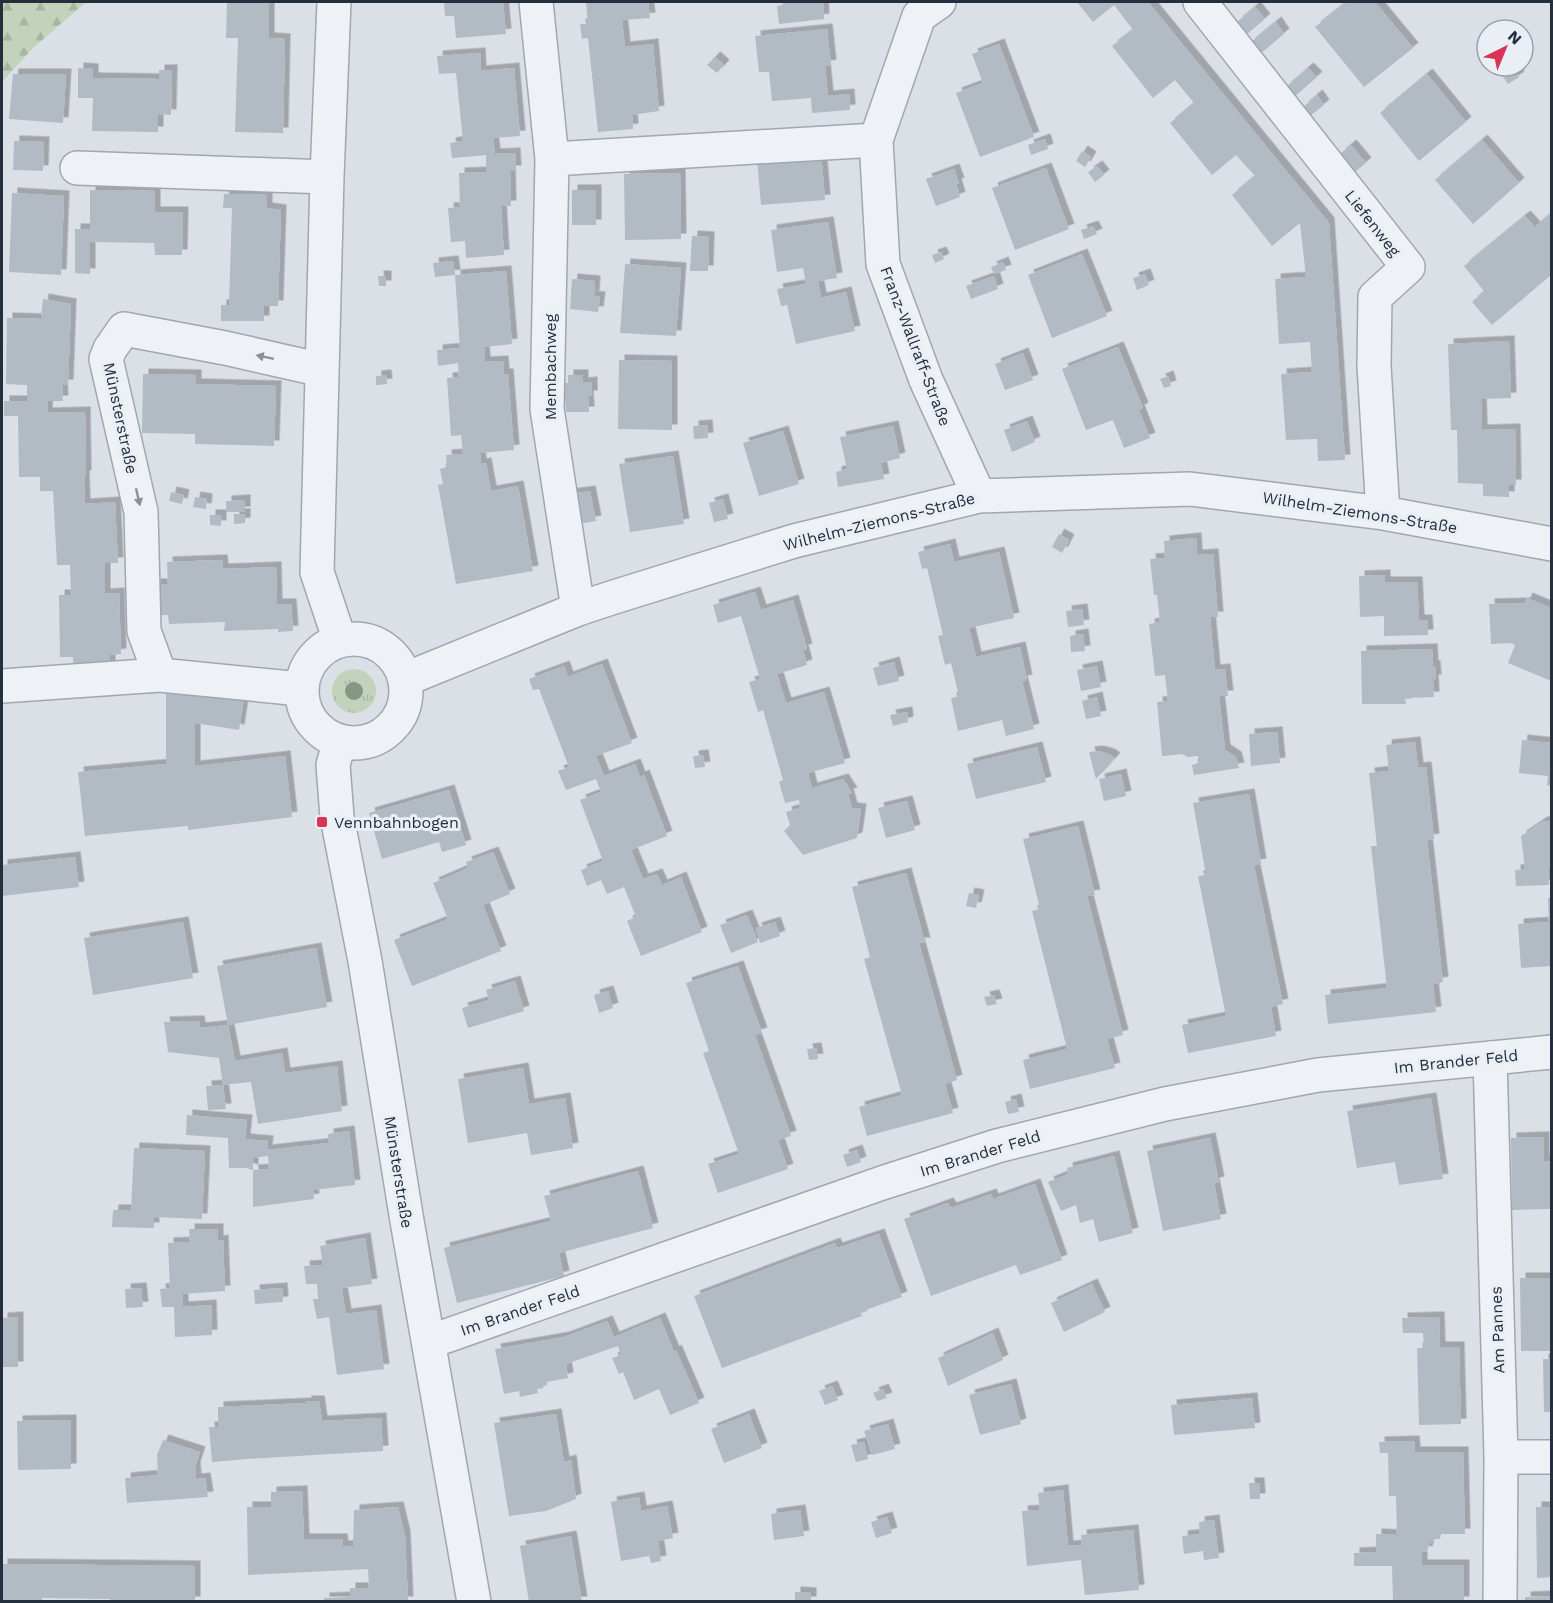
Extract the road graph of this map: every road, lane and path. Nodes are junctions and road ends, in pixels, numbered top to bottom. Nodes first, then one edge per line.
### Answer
1 (334, 2) edge
2 (536, 2) edge
3 (1200, 2) edge
4 (923, 6) edge
5 (876, 140) junction
6 (552, 159) junction
7 (77, 168) dead end
8 (327, 177) junction
9 (322, 370) junction
10 (979, 496) junction
11 (1383, 513) junction
12 (1551, 544) edge
13 (578, 609) junction
14 (340, 641) junction
15 (160, 675) junction
16 (406, 679) junction
17 (2, 686) edge
18 (301, 689) junction
19 (339, 743) junction
20 (1551, 1052) edge
21 (1490, 1058) junction
22 (429, 1342) junction
23 (1501, 1457) junction
24 (1551, 1457) edge
25 (474, 1602) edge
26 (1500, 1602) edge

1 - 8 street
2 - 6 street, Membachweg
3 - 11 street, Liefenweg
4 - 5 street, Franz-Wallraff-Straße
5 - 6 street
5 - 10 street, Franz-Wallraff-Straße
6 - 13 street, Membachweg
7 - 8 street
8 - 9 street
9 - 14 street
9 -> 15 street, Münsterstraße
10 - 11 street, Wilhelm-Ziemons-Straße
10 - 13 street, Wilhelm-Ziemons-Straße
11 - 12 street, Wilhelm-Ziemons-Straße
13 - 16 street, Wilhelm-Ziemons-Straße
14 - 16 street
14 - 18 street
15 - 17 street
15 - 18 street
16 - 19 street
18 - 19 street
19 - 22 street, Münsterstraße
20 - 21 street, Im Brander Feld
21 - 22 street, Im Brander Feld
21 - 23 street, Am Pannes
22 - 25 street, Münsterstraße
23 - 24 street
23 - 26 street, Am Pannes

